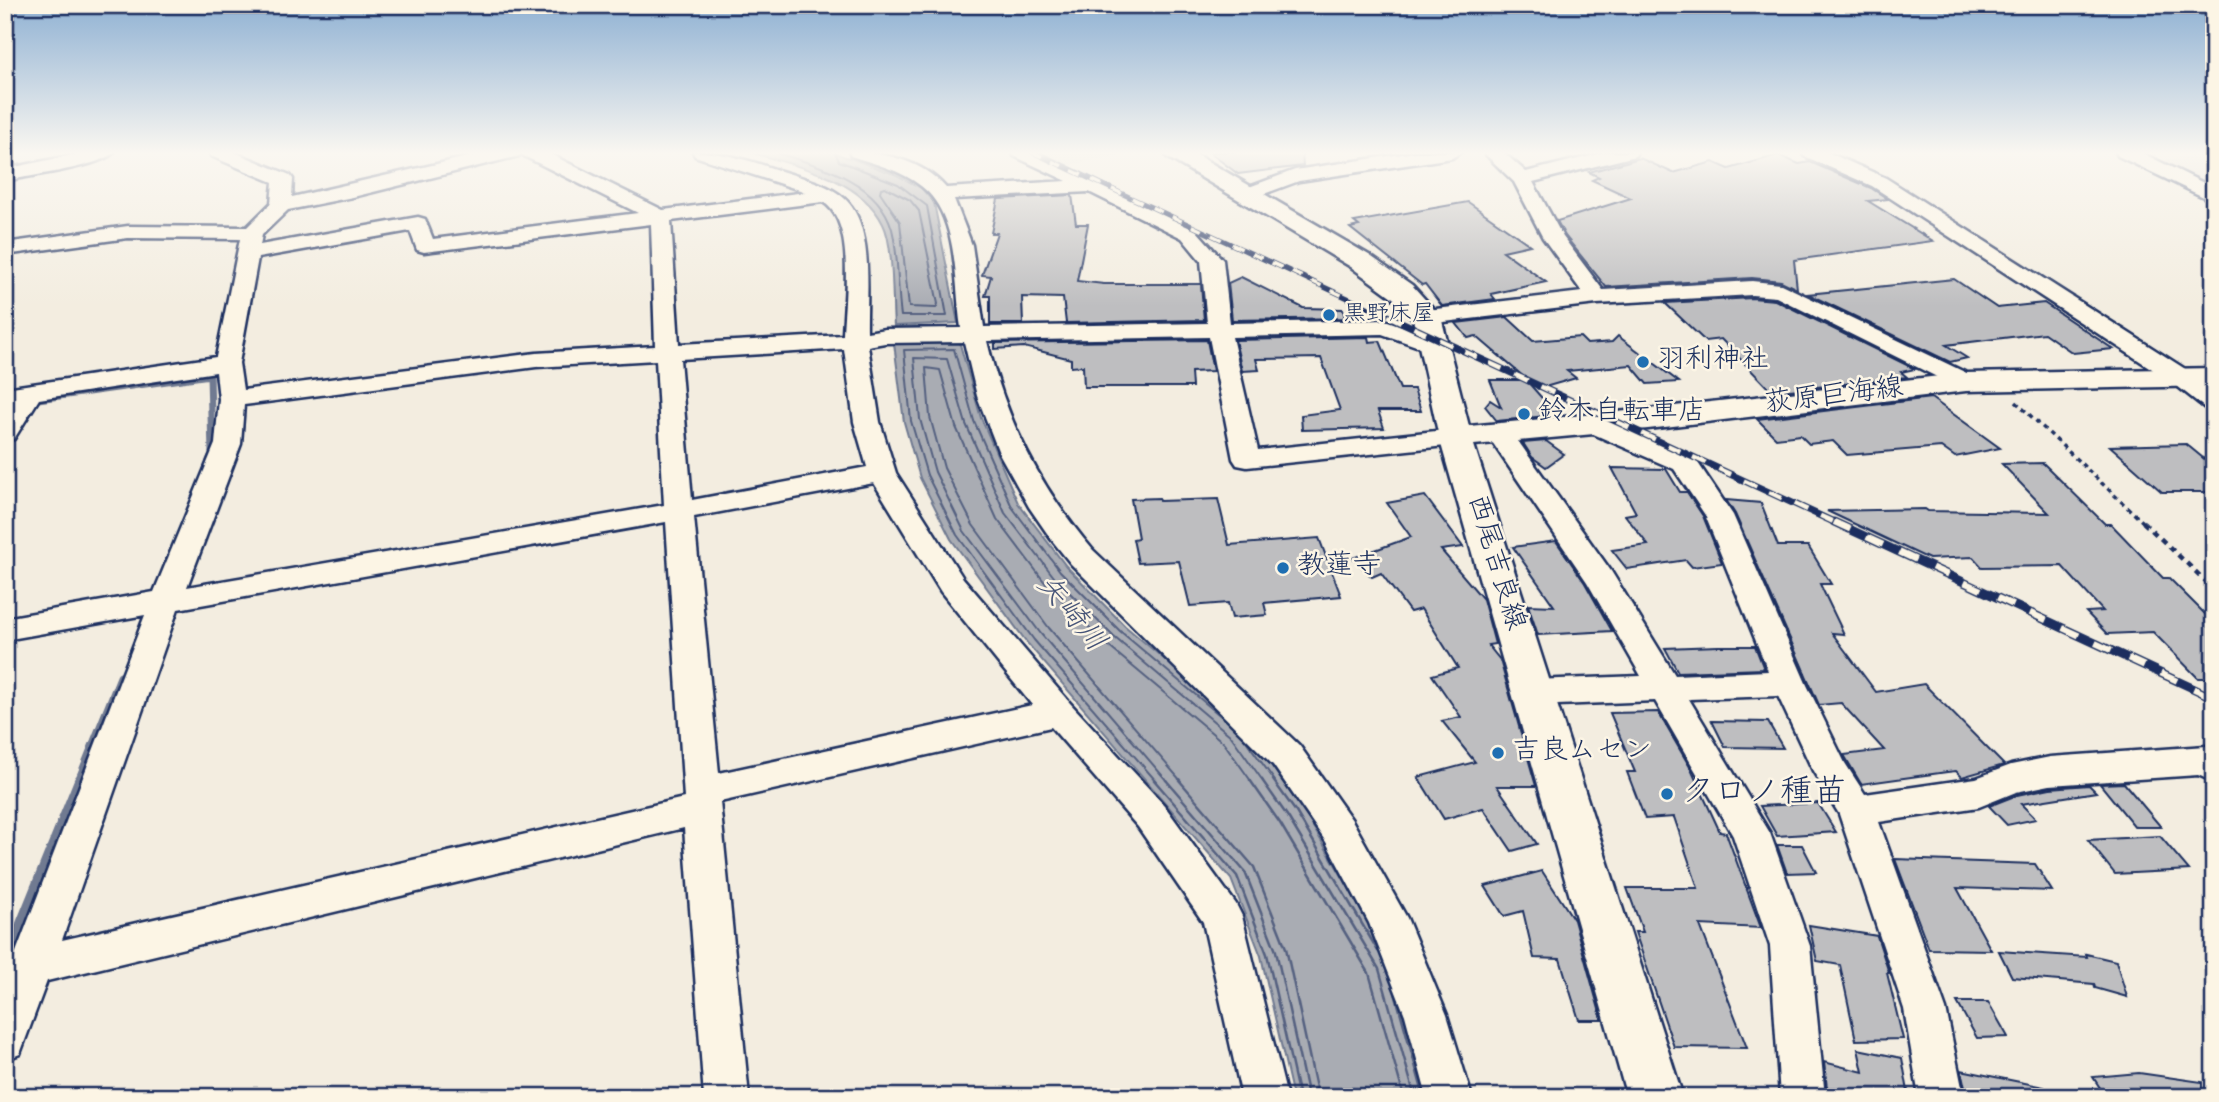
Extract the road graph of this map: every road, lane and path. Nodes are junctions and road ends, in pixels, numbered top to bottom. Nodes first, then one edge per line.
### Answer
1 (289, 203) edge
2 (634, 203) edge
3 (768, 203) edge
4 (836, 203) edge
5 (946, 203) edge
6 (1130, 203) edge
7 (1260, 203) edge
8 (1535, 203) edge
9 (1912, 203) edge
10 (281, 205) joint
11 (661, 217) junction
12 (251, 243) junction
13 (5, 248) edge
14 (1597, 298) junction
15 (1219, 330) junction
16 (1431, 332) junction
17 (965, 334) junction
18 (870, 339) junction
19 (667, 351) junction
20 (227, 363) junction
21 (2180, 377) junction
22 (2214, 377) edge
23 (1980, 382) junction
24 (18, 394) edge
25 (232, 399) junction
26 (2214, 403) edge
27 (1593, 424) junction
28 (5, 433) edge
29 (1499, 433) junction
30 (1455, 437) junction
31 (882, 473) junction
32 (678, 511) junction
33 (2214, 589) edge
34 (166, 600) junction
35 (5, 629) edge
36 (1789, 683) junction
37 (1666, 686) junction
38 (1533, 693) junction
39 (1058, 712) junction
40 (2214, 768) edge
41 (702, 800) junction
42 (1856, 810) junction
43 (34, 965) junction
44 (5, 1039) edge
45 (727, 1097) edge
46 (1265, 1097) edge
47 (1450, 1097) edge
48 (1655, 1097) edge
49 (1802, 1097) edge
50 (1942, 1097) edge

1 - 10 street
2 - 11 street
3 - 11 street
4 - 18 street
5 - 17 street
6 - 15 street
7 - 16 main road
8 - 14 street
9 - 21 street
10 - 12 street
11 - 12 street
11 - 19 street
12 - 13 street
12 - 20 street
14 - 16 street
14 - 23 street
15 - 16 street
15 - 17 street
15 - 30 street
16 - 30 main road, 西尾吉良線
17 - 18 street
17 - 47 street
18 - 19 street
18 - 31 street
19 - 25 street
19 - 32 street
20 - 24 street
20 - 25 street
21 - 22 main road, 荻原巨海線
21 - 23 main road, 荻原巨海線
21 - 26 street
23 - 27 main road, 荻原巨海線
23 - 33 path
24 - 28 street
25 - 34 street
27 - 29 main road, 荻原巨海線
27 - 36 street
29 - 30 main road, 荻原巨海線
29 - 37 street
30 - 38 main road, 西尾吉良線
31 - 32 street
31 - 39 street
32 - 34 street
32 - 41 street
34 - 35 street
34 - 43 street
36 - 37 street
36 - 42 street
37 - 38 street
37 - 49 street
38 - 48 main road, 西尾吉良線
39 - 41 street
39 - 46 street
40 - 42 street
41 - 43 street
41 - 45 street
42 - 50 street
43 - 44 street

